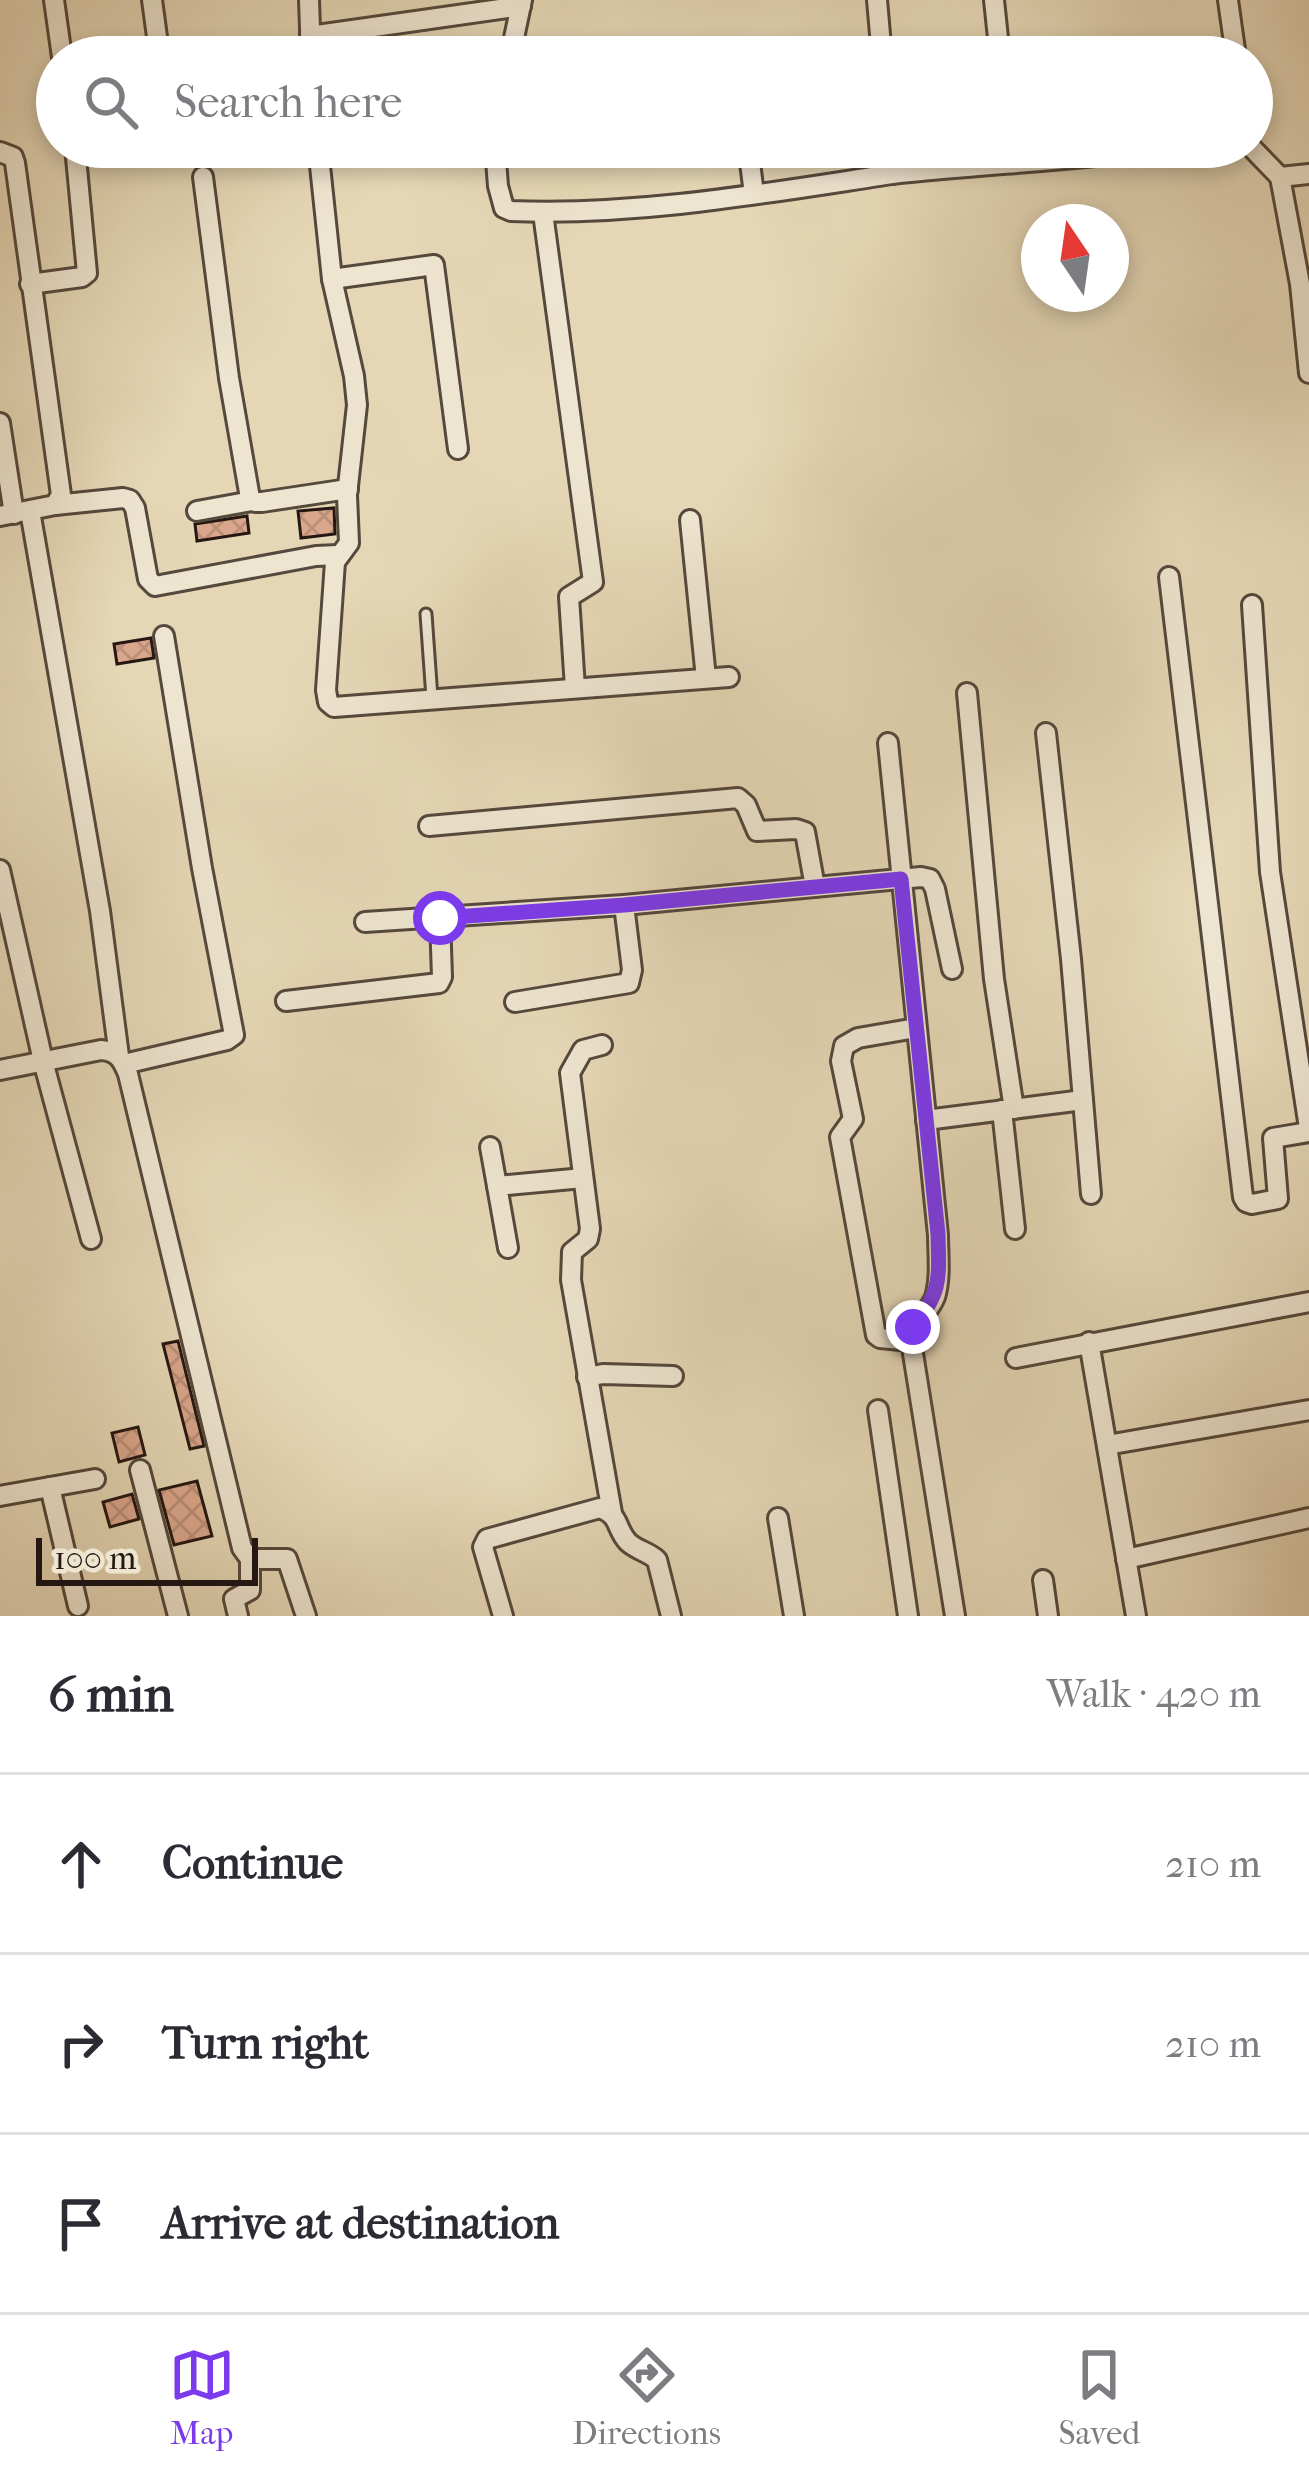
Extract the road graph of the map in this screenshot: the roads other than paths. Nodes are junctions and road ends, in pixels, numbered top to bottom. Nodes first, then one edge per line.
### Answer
1 (54, 0) edge
2 (152, 0) edge
3 (309, 0) edge
4 (877, 0) edge
5 (994, 0) edge
6 (1228, 0) edge
7 (521, 3) edge
8 (59, 36) edge
9 (157, 36) edge
10 (310, 36) joint
11 (514, 36) edge
12 (880, 36) edge
13 (998, 36) edge
14 (1233, 36) edge
15 (0, 152) edge
16 (77, 168) edge
17 (320, 168) edge
18 (497, 168) edge
19 (751, 168) edge
20 (892, 168) edge
21 (927, 168) edge
22 (1272, 168) edge
23 (892, 174) junction
24 (1309, 174) edge
25 (1280, 176) junction
26 (203, 177) dead end
27 (754, 194) junction
28 (543, 212) junction
29 (332, 279) junction
30 (30, 284) junction
31 (1309, 374) edge
32 (0, 422) edge
33 (458, 449) dead end
34 (348, 489) junction
35 (252, 501) junction
36 (56, 506) junction
37 (197, 511) dead end
38 (14, 514) edge
39 (690, 520) dead end
40 (338, 555) junction
41 (1169, 577) dead end
42 (1252, 605) dead end
43 (426, 614) dead end
44 (164, 636) dead end
45 (729, 677) dead end
46 (706, 678) junction
47 (575, 688) junction
48 (967, 693) dead end
49 (432, 700) junction
50 (1046, 733) dead end
51 (888, 743) dead end
52 (429, 826) dead end
53 (0, 870) edge
54 (901, 879) junction
55 (814, 887) junction
56 (624, 905) junction
57 (440, 918) junction
58 (365, 922) dead end
59 (952, 968) dead end
60 (286, 1000) dead end
61 (515, 1002) dead end
62 (916, 1028) junction
63 (602, 1045) dead end
64 (122, 1060) junction
65 (44, 1061) junction
66 (0, 1070) edge
67 (1083, 1100) junction
68 (1008, 1110) junction
69 (926, 1120) junction
70 (1309, 1130) edge
71 (490, 1147) dead end
72 (583, 1178) junction
73 (496, 1186) junction
74 (1091, 1194) dead end
75 (1015, 1229) dead end
76 (91, 1239) dead end
77 (508, 1248) dead end
78 (1309, 1302) edge
79 (911, 1342) junction
80 (1089, 1342) junction
81 (1016, 1358) dead end
82 (673, 1376) dead end
83 (587, 1377) junction
84 (878, 1410) dead end
85 (1309, 1410) edge
86 (1107, 1445) junction
87 (140, 1470) dead end
88 (95, 1479) dead end
89 (50, 1487) junction
90 (0, 1496) edge
91 (612, 1513) junction
92 (778, 1518) dead end
93 (1309, 1518) edge
94 (250, 1559) junction
95 (1126, 1559) junction
96 (1042, 1580) dead end
97 (78, 1606) dead end
98 (178, 1616) edge
99 (238, 1616) edge
100 (306, 1616) edge
101 (503, 1616) edge
102 (671, 1616) edge
103 (794, 1616) edge
104 (908, 1616) edge
105 (955, 1616) edge
106 (1048, 1616) edge
107 (1136, 1616) edge

1 - 8 street
2 - 9 street
3 - 10 street
4 - 12 street
5 - 13 street
6 - 14 street
7 - 10 street
7 - 11 street
15 - 30 street
16 - 30 street
17 - 29 street
18 - 28 street
19 - 27 street
20 - 23 street
21 - 23 street
22 - 25 street
23 - 27 street
24 - 25 street
25 - 31 street
26 - 35 street
27 - 28 street
28 - 47 street
29 - 33 street
29 - 34 street
30 - 36 street
32 - 38 street
34 - 35 street
34 - 40 street
35 - 37 street
36 - 38 street
36 - 40 street
38 - 64 street
39 - 46 street
40 - 49 street
41 - 70 street
42 - 70 street
43 - 49 lane
44 - 64 street
45 - 46 street
46 - 47 street
47 - 49 street
48 - 68 street
50 - 67 street
51 - 54 street
52 - 55 street
53 - 65 street
54 - 55 street
54 - 59 street
54 - 62 street
55 - 56 street
56 - 57 street
56 - 61 street
57 - 58 street
57 - 60 street
62 - 69 street
62 - 79 street
63 - 72 street
64 - 65 street
64 - 94 street
65 - 66 street
65 - 76 street
67 - 68 street
67 - 74 street
68 - 69 street
68 - 75 street
69 - 79 street
71 - 73 street
72 - 73 street
72 - 83 street
73 - 77 street
78 - 80 street
79 - 105 street
80 - 81 street
80 - 86 street
82 - 83 street
83 - 91 street
84 - 104 street
85 - 86 street
86 - 95 street
87 - 98 street
88 - 89 street
89 - 90 street
89 - 97 street
91 - 101 street
91 - 102 street
92 - 103 street
93 - 95 street
94 - 99 street
94 - 100 street
95 - 107 street
96 - 106 street

